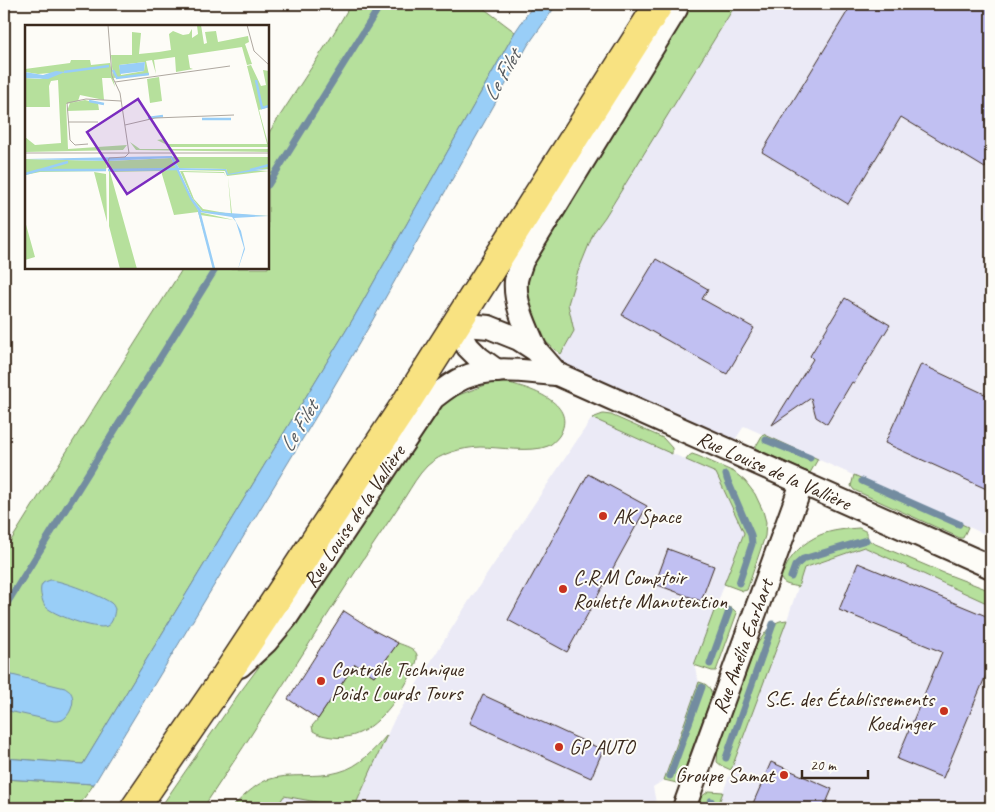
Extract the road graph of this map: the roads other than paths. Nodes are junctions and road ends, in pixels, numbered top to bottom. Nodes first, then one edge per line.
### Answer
1 (659, 4) edge
2 (677, 4) edge
3 (455, 324) junction
4 (536, 350) junction
5 (497, 370) junction
6 (557, 374) junction
7 (802, 483) junction
8 (991, 568) edge
9 (221, 683) junction
10 (135, 808) edge
11 (684, 808) edge

1 - 3 main road
2 - 4 street, Rue Louise de la Vallière
3 - 4 street, Rue Louise de la Vallière
3 - 5 street
3 - 9 main road
4 - 6 street, Rue Louise de la Vallière
5 - 6 street, Rue Louise de la Vallière
5 - 9 street, Rue Louise de la Vallière
6 - 7 street, Rue Louise de la Vallière
7 - 8 street, Rue Louise de la Vallière
7 - 11 street, Rue Amélia Earhart
9 - 10 main road

